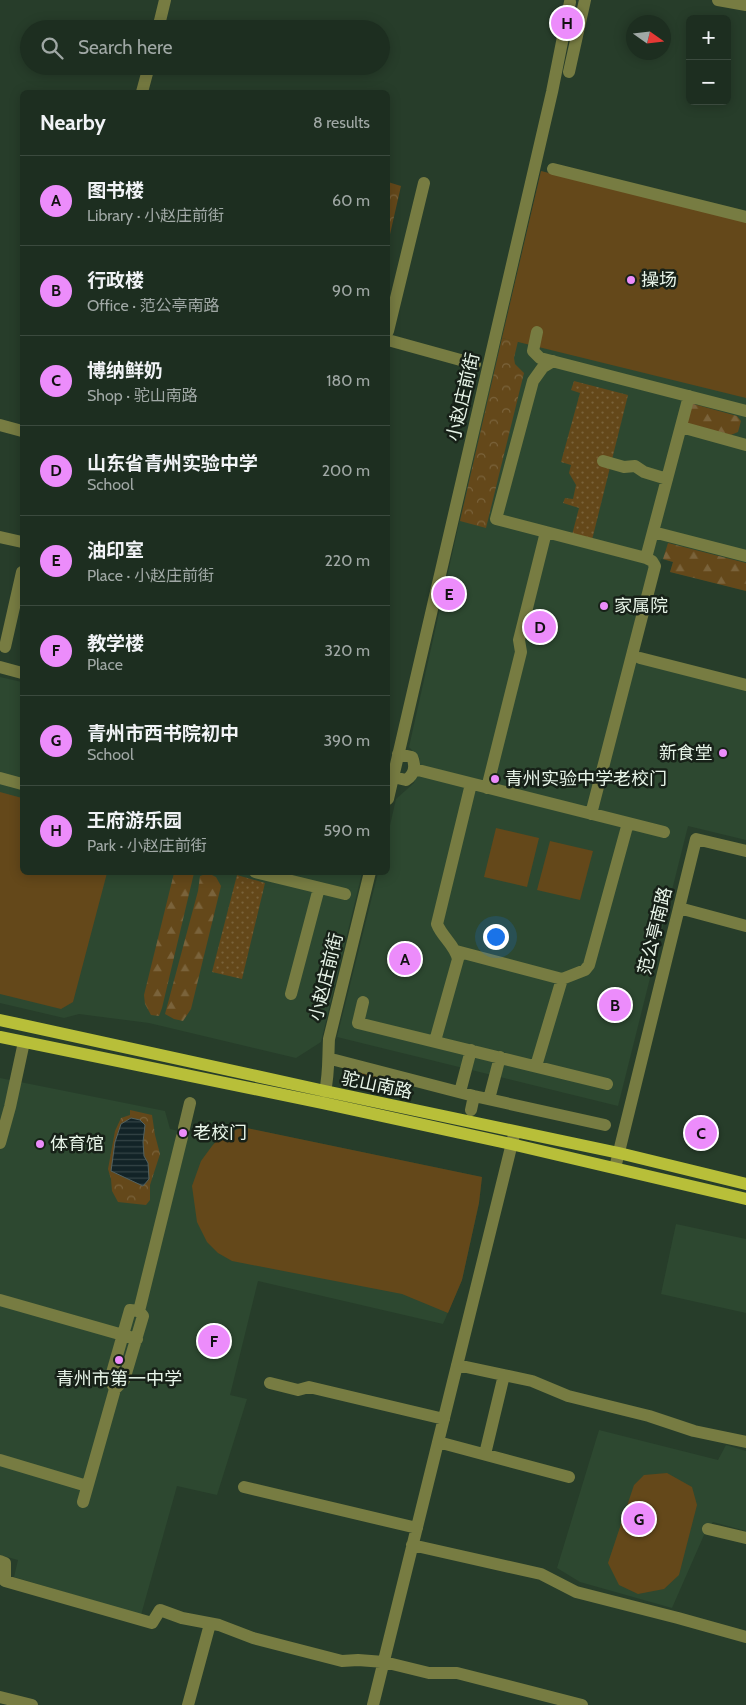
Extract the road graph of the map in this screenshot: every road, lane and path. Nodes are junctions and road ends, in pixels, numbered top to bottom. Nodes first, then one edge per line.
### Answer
1 (165, 0) edge
2 (584, 0) edge
3 (718, 0) edge
4 (570, 2) dead end
5 (746, 5) edge
6 (160, 20) edge
7 (569, 72) dead end
8 (146, 75) edge
9 (142, 90) edge
10 (553, 168) dead end
11 (424, 183) dead end
12 (746, 217) edge
13 (390, 323) edge
14 (537, 332) dead end
15 (390, 341) edge
16 (553, 361) junction
17 (475, 364) dead end
18 (689, 396) junction
19 (746, 411) edge
20 (0, 426) edge
21 (681, 427) junction
22 (20, 431) edge
23 (746, 445) edge
24 (603, 461) dead end
25 (667, 479) junction
26 (546, 532) junction
27 (653, 532) junction
28 (0, 536) edge
29 (20, 541) edge
30 (746, 556) edge
31 (646, 558) junction
32 (20, 581) edge
33 (5, 647) dead end
34 (640, 658) dead end
35 (0, 668) edge
36 (20, 673) edge
37 (746, 685) edge
38 (398, 754) junction
39 (414, 769) junction
40 (393, 777) junction
41 (0, 778) edge
42 (20, 783) edge
43 (471, 784) junction
44 (487, 788) junction
45 (390, 790) edge
46 (591, 814) junction
47 (628, 823) junction
48 (664, 832) dead end
49 (746, 851) edge
50 (267, 875) edge
51 (369, 875) edge
52 (319, 888) junction
53 (345, 894) dead end
54 (679, 908) junction
55 (746, 926) edge
56 (456, 952) junction
57 (562, 979) junction
58 (290, 994) dead end
59 (363, 1002) dead end
60 (0, 1020) edge
61 (0, 1036) edge
62 (435, 1041) junction
63 (24, 1042) junction
64 (471, 1050) junction
65 (500, 1057) junction
66 (335, 1060) dead end
67 (536, 1066) junction
68 (607, 1084) dead end
69 (325, 1092) junction
70 (460, 1092) junction
71 (474, 1096) junction
72 (489, 1099) junction
73 (190, 1103) dead end
74 (471, 1110) dead end
75 (605, 1125) dead end
76 (513, 1138) junction
77 (0, 1143) edge
78 (619, 1153) junction
79 (615, 1168) junction
80 (746, 1184) edge
81 (746, 1199) edge
82 (0, 1300) edge
83 (139, 1311) junction
84 (122, 1334) junction
85 (137, 1339) junction
86 (457, 1364) junction
87 (504, 1375) junction
88 (270, 1383) dead end
89 (115, 1389) junction
90 (444, 1419) junction
91 (438, 1442) junction
92 (746, 1442) edge
93 (485, 1454) junction
94 (0, 1460) edge
95 (569, 1477) dead end
96 (87, 1486) junction
97 (244, 1487) dead end
98 (83, 1502) dead end
99 (417, 1528) junction
100 (708, 1529) dead end
101 (746, 1538) edge
102 (412, 1545) junction
103 (0, 1561) edge
104 (210, 1624) junction
105 (746, 1637) edge
106 (384, 1662) junction
107 (0, 1696) edge
108 (32, 1705) edge
109 (188, 1705) edge
110 (373, 1705) edge
111 (582, 1705) edge

1 - 6 street
2 - 7 street
3 - 5 street
4 - 38 street, 小赵庄前街
8 - 9 street
10 - 12 street
11 - 13 street
14 - 16 street
15 - 17 street
16 - 18 street
16 - 26 street
18 - 19 street
18 - 21 street
20 - 22 street
21 - 23 street
21 - 25 street
24 - 25 street
25 - 27 street
26 - 31 street
26 - 44 street
27 - 30 street
27 - 31 street
28 - 29 street
31 - 46 street
32 - 33 street
34 - 37 street
35 - 36 street
38 - 39 street
38 - 40 street, 小赵庄前街
39 - 40 street
39 - 43 street
40 - 45 street, 小赵庄前街
41 - 42 street
43 - 44 street
43 - 56 street
44 - 46 street
46 - 47 street
47 - 48 street
47 - 57 street
49 - 54 street, 范公亭南路
50 - 52 street
51 - 69 street, 小赵庄前街
52 - 53 street
52 - 58 street
54 - 55 street
54 - 78 street, 范公亭南路
56 - 57 street
56 - 62 street
57 - 67 street
59 - 62 street
60 - 69 main road, 驼山南路
61 - 63 main road, 驼山南路
62 - 64 street
63 - 76 main road, 驼山南路
63 - 77 street
64 - 65 street
64 - 70 street
65 - 67 street
65 - 72 street
66 - 70 street
67 - 68 street
69 - 76 main road, 驼山南路
70 - 71 street
71 - 72 street
71 - 74 street
72 - 75 street
73 - 83 street
76 - 78 main road, 驼山南路
76 - 79 main road, 驼山南路
76 - 86 street
78 - 79 street, 范公亭南路
78 - 80 main road, 驼山南路
79 - 81 main road, 驼山南路
82 - 84 street
83 - 84 street
83 - 85 street
84 - 85 street
84 - 89 street
85 - 89 street
86 - 87 street
86 - 90 street
87 - 92 street
87 - 93 street
88 - 90 street
89 - 96 street
90 - 91 street
91 - 93 street
91 - 99 street
93 - 95 street
94 - 96 street
96 - 98 street
97 - 99 street
99 - 102 street
100 - 101 street
102 - 105 street
102 - 106 street
103 - 104 street
104 - 106 street
104 - 109 street
106 - 110 street
106 - 111 street
107 - 108 street

